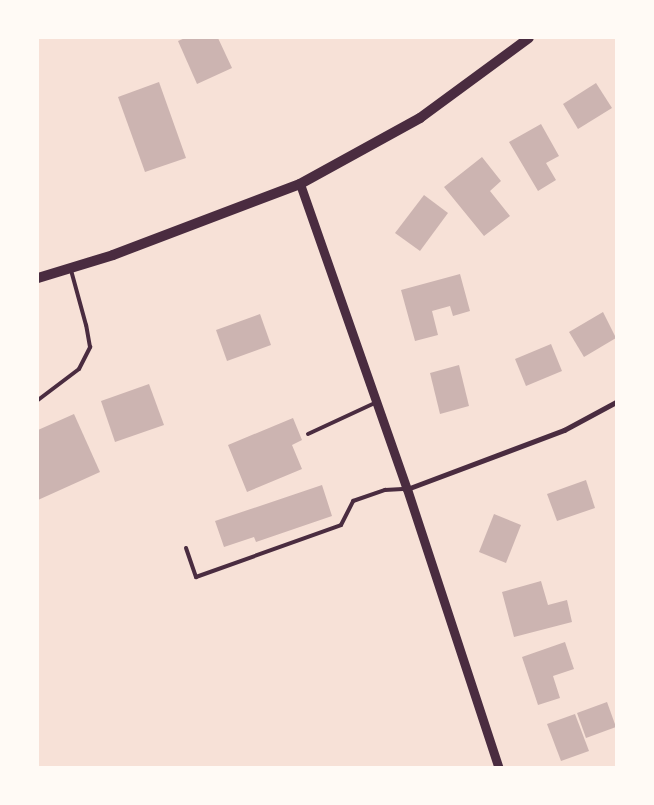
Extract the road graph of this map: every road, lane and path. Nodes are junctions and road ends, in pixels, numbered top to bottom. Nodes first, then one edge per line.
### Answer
1 (529, 38) edge
2 (300, 184) junction
3 (70, 268) junction
4 (38, 278) edge
5 (38, 400) edge
6 (377, 402) junction
7 (616, 402) edge
8 (308, 434) dead end
9 (407, 489) junction
10 (186, 548) dead end
11 (499, 768) edge

1 - 2 main road
2 - 3 main road
2 - 6 street
3 - 4 main road
3 - 5 lane
6 - 8 lane
6 - 9 street
7 - 9 street
9 - 10 lane
9 - 11 street

